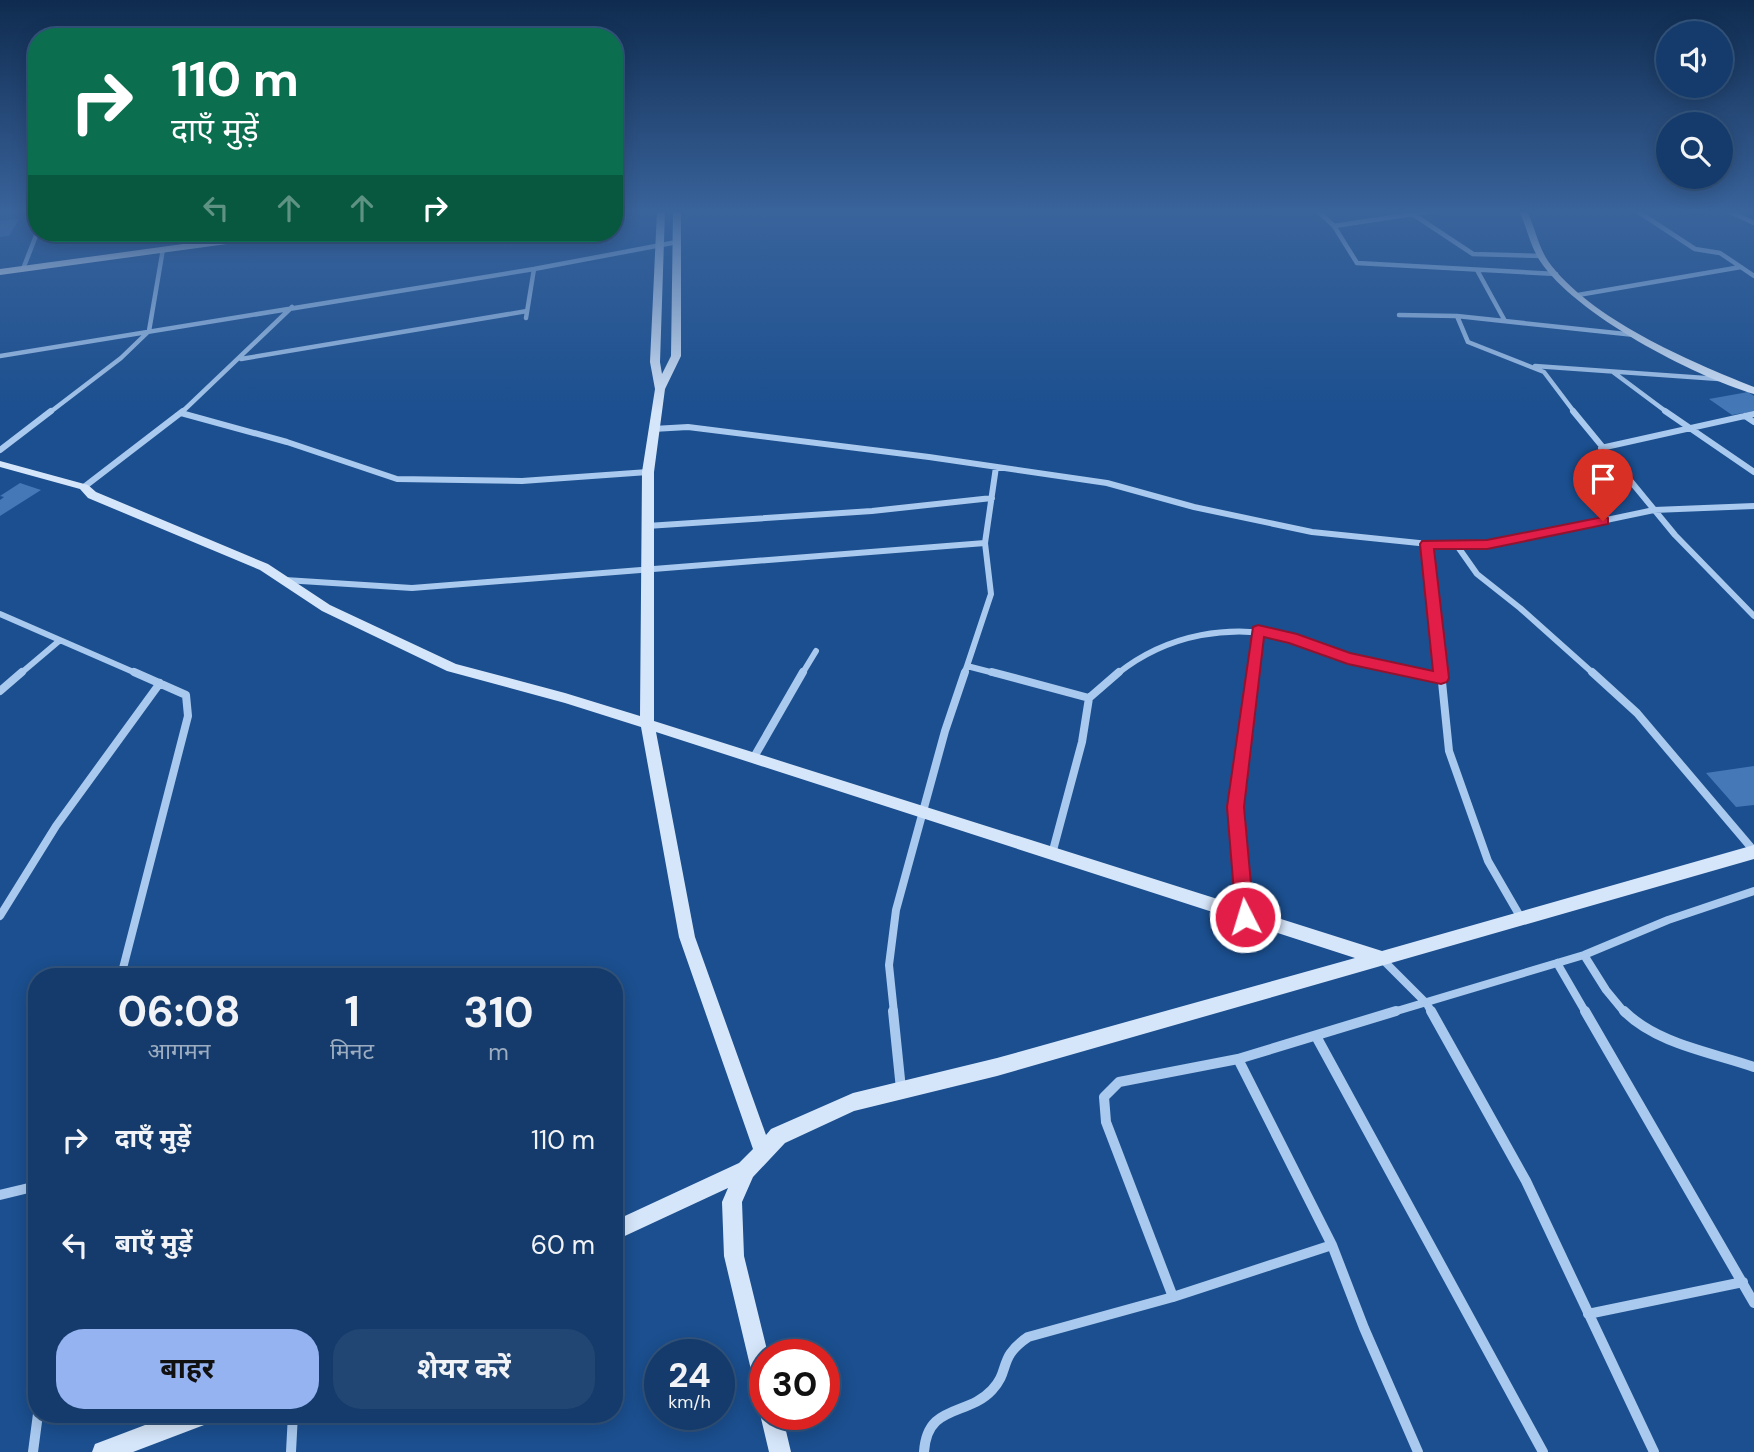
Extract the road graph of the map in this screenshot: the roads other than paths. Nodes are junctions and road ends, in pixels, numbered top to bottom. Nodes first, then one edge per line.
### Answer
1 (158, 279) edge
2 (471, 279) edge
3 (532, 279) edge
4 (659, 279) edge
5 (677, 279) edge
6 (1482, 279) edge
7 (1561, 279) edge
8 (1673, 279) edge
9 (1578, 295) junction
10 (294, 306) junction
11 (527, 311) junction
12 (1399, 315) dead end
13 (1457, 316) junction
14 (526, 318) dead end
15 (1505, 321) junction
16 (149, 331) junction
17 (1639, 335) junction
18 (0, 356) edge
19 (241, 359) junction
20 (1528, 366) junction
21 (1612, 371) junction
22 (1726, 379) junction
23 (660, 388) junction
24 (1754, 391) edge
25 (181, 414) junction
26 (1754, 414) edge
27 (1745, 416) junction
28 (1754, 422) edge
29 (652, 429) junction
30 (1689, 429) junction
31 (1601, 448) junction
32 (0, 450) edge
33 (0, 464) edge
34 (996, 467) junction
35 (648, 472) junction
36 (1754, 472) edge
37 (84, 487) junction
38 (992, 498) junction
39 (1754, 506) edge
40 (1654, 510) junction
41 (646, 526) junction
42 (985, 543) junction
43 (1427, 544) junction
44 (1458, 547) junction
45 (646, 568) junction
46 (284, 580) junction
47 (0, 614) edge
48 (1754, 616) edge
49 (1258, 631) junction
50 (60, 641) junction
51 (816, 651) dead end
52 (967, 666) junction
53 (1441, 678) junction
54 (160, 683) junction
55 (0, 691) edge
56 (1089, 698) junction
57 (647, 724) junction
58 (754, 757) junction
59 (924, 814) junction
60 (1754, 851) edge
61 (1052, 854) junction
62 (1754, 891) edge
63 (0, 916) edge
64 (1245, 917) junction
65 (1521, 918) junction
66 (1584, 955) junction
67 (1382, 959) junction
68 (1557, 963) junction
69 (123, 968) edge
70 (1427, 1004) junction
71 (1317, 1038) junction
72 (1238, 1059) junction
73 (1754, 1067) edge
74 (901, 1090) junction
75 (763, 1152) junction
76 (746, 1170) junction
77 (28, 1188) edge
78 (0, 1195) edge
79 (623, 1227) edge
80 (1332, 1245) junction
81 (1743, 1282) junction
82 (1173, 1297) junction
83 (1754, 1303) edge
84 (1588, 1314) junction
85 (754, 1339) edge
86 (37, 1423) edge
87 (180, 1423) edge
88 (293, 1423) edge
89 (775, 1430) edge
90 (33, 1452) edge
91 (103, 1452) edge
92 (291, 1452) edge
93 (780, 1452) edge
94 (924, 1452) edge
95 (1418, 1452) edge
96 (1542, 1452) edge
97 (1654, 1452) edge

1 - 16 street
2 - 10 street
3 - 11 street
4 - 23 street
5 - 23 street
6 - 15 street
7 - 9 street
8 - 9 street
9 - 17 street
10 - 16 street
10 - 19 street
11 - 14 street
11 - 19 street
12 - 13 street
13 - 15 street
13 - 20 street
15 - 17 street
16 - 18 street
16 - 32 street
17 - 22 street
19 - 25 street
20 - 21 street
20 - 31 street
21 - 22 street
21 - 30 street
22 - 24 street
23 - 29 street
25 - 35 street
25 - 37 street
26 - 27 street
27 - 28 street
27 - 30 street
29 - 34 street
29 - 35 street
30 - 31 street
30 - 36 street
31 - 40 street
33 - 37 street
34 - 38 street
34 - 43 street
35 - 41 street
37 - 46 street
38 - 41 street
38 - 42 street
39 - 40 street
40 - 44 street
40 - 48 street
41 - 45 street
42 - 45 street
42 - 52 street
43 - 44 street
43 - 53 street
44 - 60 street
45 - 46 street
45 - 57 street
46 - 57 street
47 - 50 street
49 - 53 street
49 - 56 street
49 - 64 street
50 - 54 street
50 - 55 street
51 - 58 street
52 - 56 street
52 - 59 street
53 - 65 street
54 - 63 street
54 - 69 street
56 - 61 street
57 - 58 street
57 - 75 street
58 - 59 street
59 - 61 street
59 - 74 street
60 - 65 street
61 - 64 street
62 - 66 street
64 - 67 street
65 - 67 street
66 - 68 street
66 - 73 street
67 - 70 street
67 - 74 street
68 - 70 street
68 - 81 street
70 - 71 street
70 - 84 street
71 - 72 street
71 - 96 street
72 - 80 street
72 - 82 street
74 - 75 street
75 - 76 street
76 - 79 street
76 - 85 street
77 - 78 street
80 - 82 street
80 - 95 street
81 - 83 street
81 - 84 street
82 - 94 street
84 - 97 street
86 - 90 street
87 - 91 street
88 - 92 street
89 - 93 street

